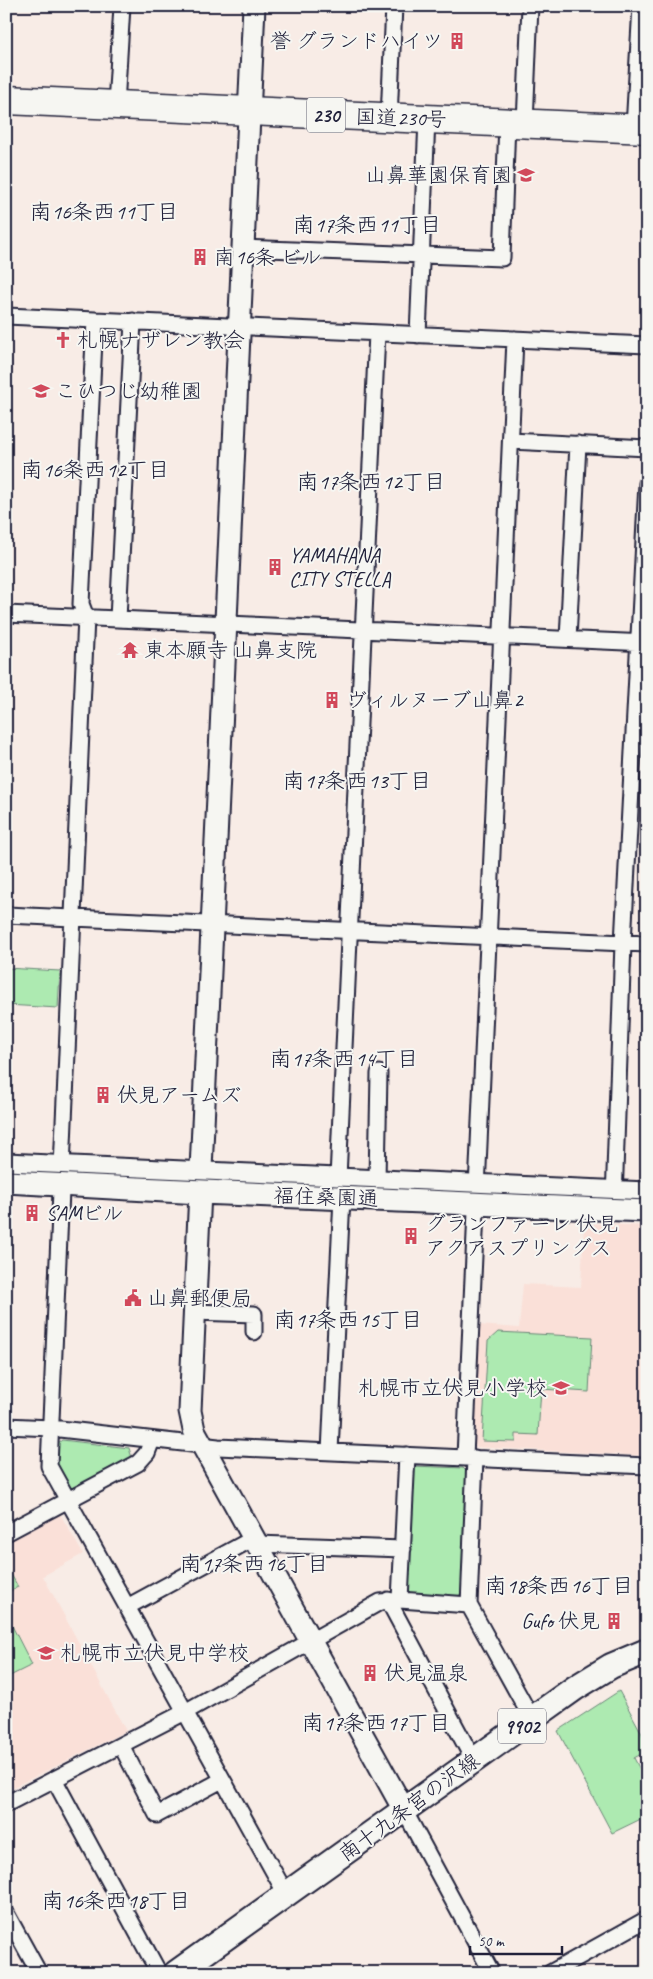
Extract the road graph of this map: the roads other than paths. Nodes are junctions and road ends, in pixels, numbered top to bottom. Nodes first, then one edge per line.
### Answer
1 (122, 6) edge
2 (254, 6) edge
3 (394, 6) edge
4 (530, 6) edge
5 (641, 6) edge
6 (6, 100) edge
7 (116, 105) junction
8 (249, 111) junction
9 (389, 118) junction
10 (427, 119) junction
11 (516, 122) junction
12 (641, 129) edge
13 (242, 248) junction
14 (422, 255) junction
15 (6, 316) edge
16 (95, 320) junction
17 (132, 322) junction
18 (238, 326) junction
19 (377, 333) junction
20 (418, 335) junction
21 (515, 339) junction
22 (647, 345) edge
23 (510, 441) junction
24 (578, 444) junction
25 (647, 448) edge
26 (647, 483) edge
27 (6, 614) edge
28 (86, 617) junction
29 (118, 619) junction
30 (225, 624) junction
31 (363, 630) junction
32 (502, 636) junction
33 (568, 639) junction
34 (643, 642) edge
35 (640, 733) edge
36 (6, 915) edge
37 (72, 918) junction
38 (213, 924) junction
39 (350, 930) junction
40 (487, 936) junction
41 (623, 943) junction
42 (647, 944) edge
43 (379, 1074) dead end
44 (6, 1164) edge
45 (62, 1175) junction
46 (377, 1180) junction
47 (6, 1182) edge
48 (200, 1182) junction
49 (340, 1187) junction
50 (476, 1193) junction
51 (647, 1193) edge
52 (614, 1200) junction
53 (647, 1211) edge
54 (194, 1312) junction
55 (254, 1332) dead end
56 (6, 1426) edge
57 (51, 1428) junction
58 (152, 1440) junction
59 (204, 1446) junction
60 (330, 1452) junction
61 (407, 1455) junction
62 (470, 1458) junction
63 (647, 1466) edge
64 (68, 1500) junction
65 (6, 1533) edge
66 (255, 1541) junction
67 (403, 1549) junction
68 (394, 1600) junction
69 (468, 1605) junction
70 (127, 1606) junction
71 (647, 1639) edge
72 (311, 1640) junction
73 (646, 1651) edge
74 (185, 1712) junction
75 (532, 1719) junction
76 (121, 1745) junction
77 (474, 1760) junction
78 (54, 1779) junction
79 (222, 1780) junction
80 (6, 1804) edge
81 (404, 1810) junction
82 (286, 1894) junction
83 (6, 1913) edge
84 (647, 1920) edge
85 (200, 1966) edge
86 (39, 1973) edge
87 (159, 1973) edge
88 (176, 1973) edge
89 (492, 1973) edge
90 (550, 1973) edge

1 - 7 street
2 - 8 street
3 - 9 street
4 - 11 street
5 - 12 street
6 - 7 highway, 国道230号 / 230
7 - 8 highway, 国道230号 / 230
8 - 9 highway, 国道230号 / 230
8 - 13 street
9 - 10 highway, 国道230号 / 230
10 - 11 highway, 国道230号 / 230
10 - 14 street
11 - 12 highway, 国道230号 / 230
11 - 14 street
13 - 14 street
13 - 18 street
14 - 20 street
15 - 16 street
16 - 17 street
16 - 28 street
17 - 18 street
17 - 29 street
18 - 19 street
18 - 30 street
19 - 20 street
19 - 31 street
20 - 21 street
21 - 22 street
21 - 23 street
23 - 24 street
23 - 32 street
24 - 25 street
24 - 33 street
26 - 34 street
27 - 28 street
28 - 29 street
28 - 37 street
29 - 30 street
30 - 31 street
30 - 38 street
31 - 32 street
31 - 39 street
32 - 33 street
32 - 40 street
33 - 34 street
34 - 35 street
35 - 41 street
36 - 37 street
37 - 38 street
37 - 45 street
38 - 39 street
38 - 48 street
39 - 40 street
39 - 49 street
40 - 41 street
40 - 50 street
41 - 42 street
41 - 52 street
43 - 46 street
44 - 45 street, 福住桑園通
45 - 47 street, 福住桑園通
45 - 48 street, 福住桑園通
45 - 57 street
46 - 49 street, 福住桑園通
46 - 50 street, 福住桑園通
48 - 49 street, 福住桑園通
48 - 54 street
49 - 50 street, 福住桑園通
49 - 60 street
50 - 52 street, 福住桑園通
50 - 62 street
51 - 52 street, 福住桑園通
52 - 53 street, 福住桑園通
54 - 55 street
54 - 59 street
56 - 57 street
57 - 58 street
57 - 64 street
58 - 59 street
58 - 64 street
59 - 60 street
59 - 66 street
60 - 61 street
61 - 62 street
61 - 67 street
62 - 63 street
62 - 69 street
64 - 65 street
64 - 70 street
66 - 67 street
66 - 70 street
66 - 72 street
67 - 68 street
68 - 69 street
68 - 72 street
68 - 77 street
69 - 75 street
70 - 74 street
71 - 73 street
72 - 74 street
72 - 81 street
73 - 75 main road, 南十九条宮の沢線 / 9902
74 - 76 street
74 - 79 street
75 - 77 main road, 南十九条宮の沢線 / 9902
76 - 78 street
76 - 79 street
77 - 81 main road, 南十九条宮の沢線 / 9902
78 - 80 street
78 - 87 street
79 - 82 street
81 - 82 main road, 南十九条宮の沢線 / 9902
81 - 89 street
82 - 85 main road, 南十九条宮の沢線 / 9902
83 - 86 street
84 - 90 street
85 - 88 main road, 南十九条宮の沢線 / 9902

